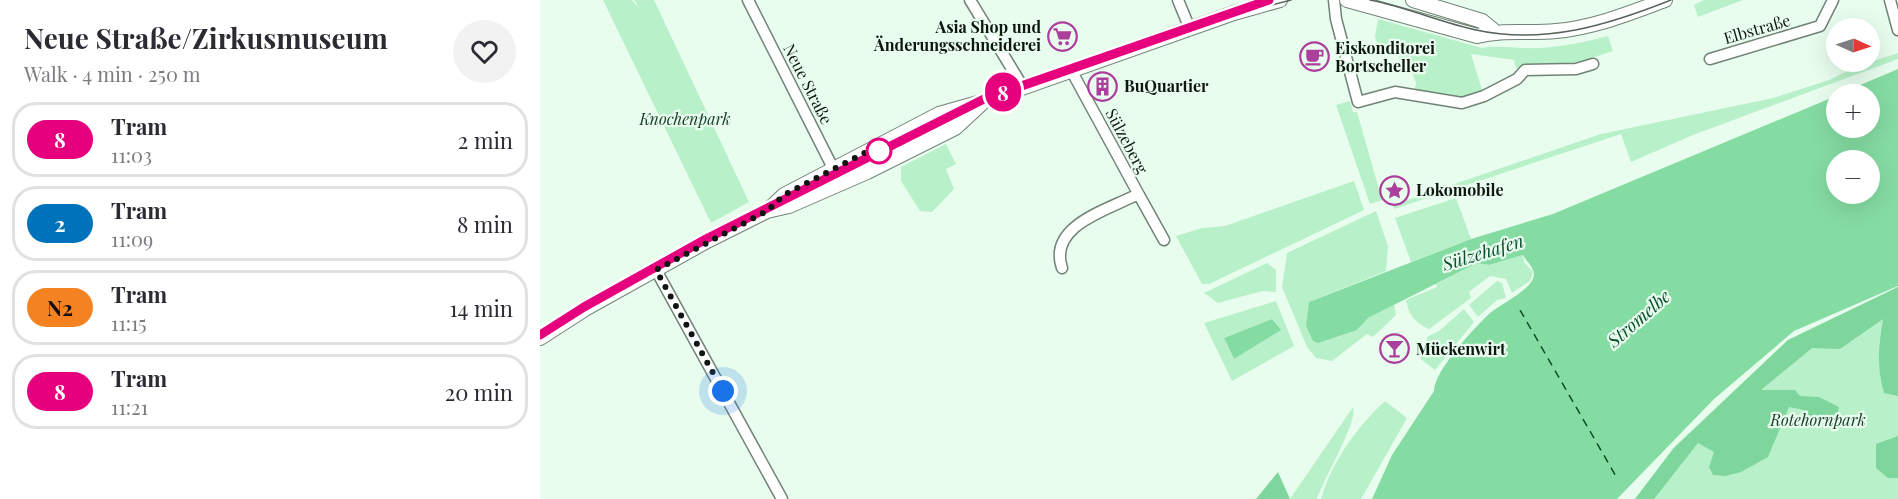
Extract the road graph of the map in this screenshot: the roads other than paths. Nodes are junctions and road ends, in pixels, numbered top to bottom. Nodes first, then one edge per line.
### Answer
1 (748, 0) edge
2 (970, 0) edge
3 (1178, 0) edge
4 (1280, 0) edge
5 (1334, 0) edge
6 (1347, 0) edge
7 (1413, 0) edge
8 (1665, 0) edge
9 (1833, 0) edge
10 (1890, 0) edge
11 (1262, 2) edge
12 (1190, 29) junction
13 (1494, 30) junction
14 (1898, 30) edge
15 (1710, 59) dead end
16 (1593, 63) dead end
17 (1071, 70) junction
18 (1023, 87) junction
19 (985, 101) junction
20 (833, 169) junction
21 (840, 182) junction
22 (1139, 195) junction
23 (767, 211) junction
24 (1164, 240) dead end
25 (1062, 268) dead end
26 (656, 270) junction
27 (540, 338) edge
28 (782, 499) edge

1 - 20 street, Neue Straße
2 - 18 street
3 - 12 street
4 - 11 main road
5 - 16 street
6 - 13 main road
7 - 13 main road
8 - 13 main road
9 - 15 street, Elbstraße
10 - 14 street
11 - 12 main road
12 - 17 main road
17 - 18 main road
17 - 22 street, Sülzeberg
18 - 19 main road
19 - 20 main road
19 - 21 main road
20 - 21 street, Neue Straße
20 - 23 main road
21 - 23 main road
22 - 24 street, Sülzeberg
22 - 25 street, Sülzeberg
23 - 26 main road
26 - 27 main road
26 - 28 street

